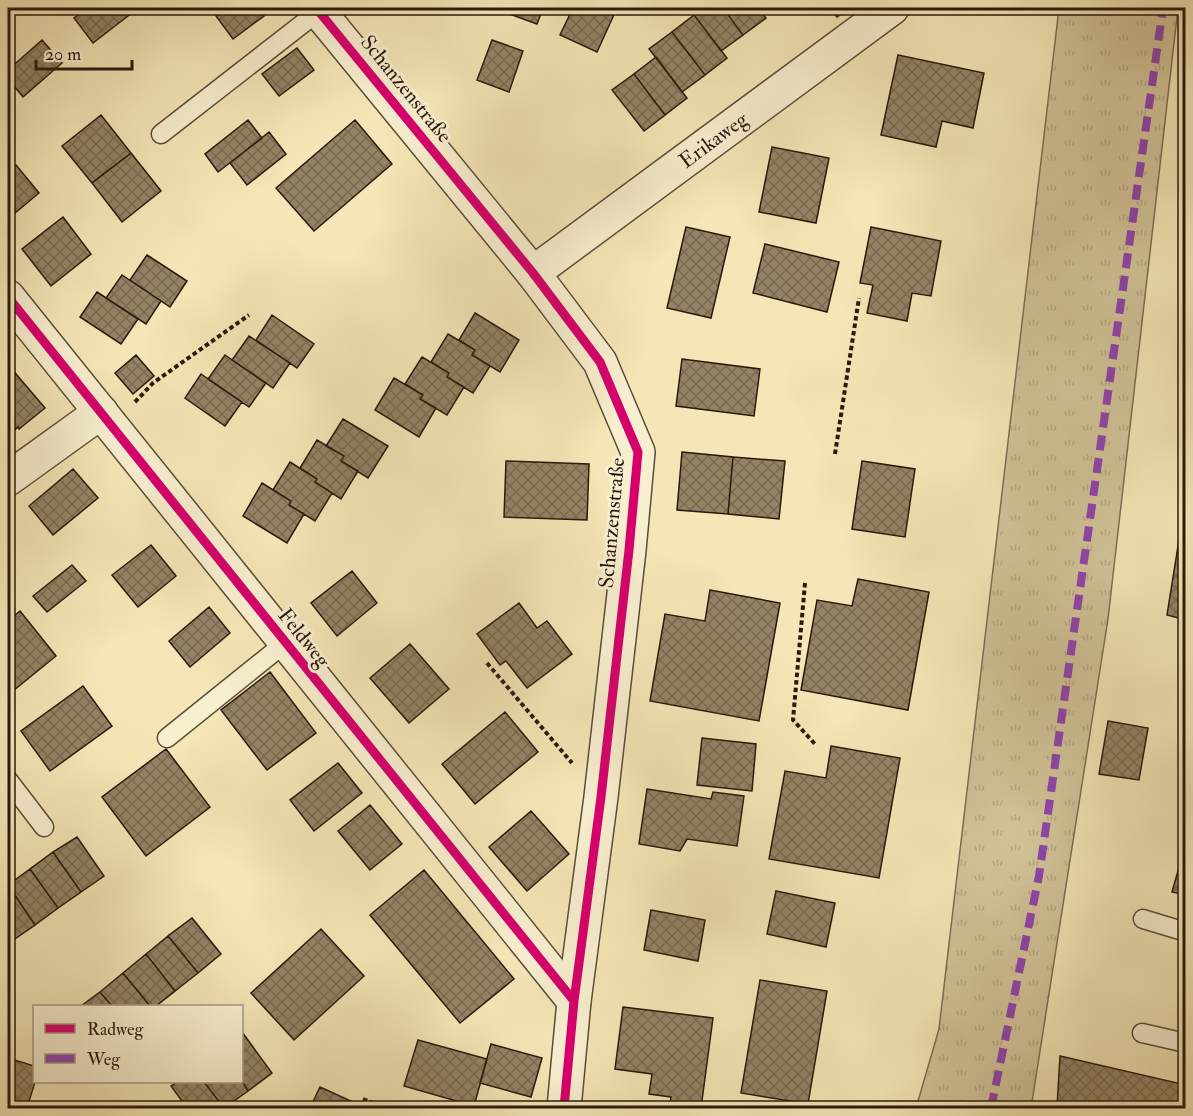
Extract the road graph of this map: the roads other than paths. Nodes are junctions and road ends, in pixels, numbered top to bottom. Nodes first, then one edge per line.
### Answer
1 (892, 8) edge
2 (317, 9) edge
3 (161, 134) dead end
4 (533, 273) junction
5 (8, 297) edge
6 (106, 419) junction
7 (8, 479) edge
8 (285, 644) junction
9 (167, 738) dead end
10 (8, 780) edge
11 (44, 827) dead end
12 (1143, 919) dead end
13 (1185, 932) edge
14 (574, 1001) junction
15 (1142, 1033) dead end
16 (1185, 1043) edge
17 (564, 1108) edge

1 - 4 street, Erikaweg
2 - 3 lane
2 - 4 street, Schanzenstraße
4 - 14 street, Schanzenstraße
5 - 6 street, Feldweg
6 - 7 street
6 - 8 street, Feldweg
8 - 9 lane
8 - 14 street, Feldweg
10 - 11 lane
12 - 13 lane
14 - 17 street, Schanzenstraße
15 - 16 lane

